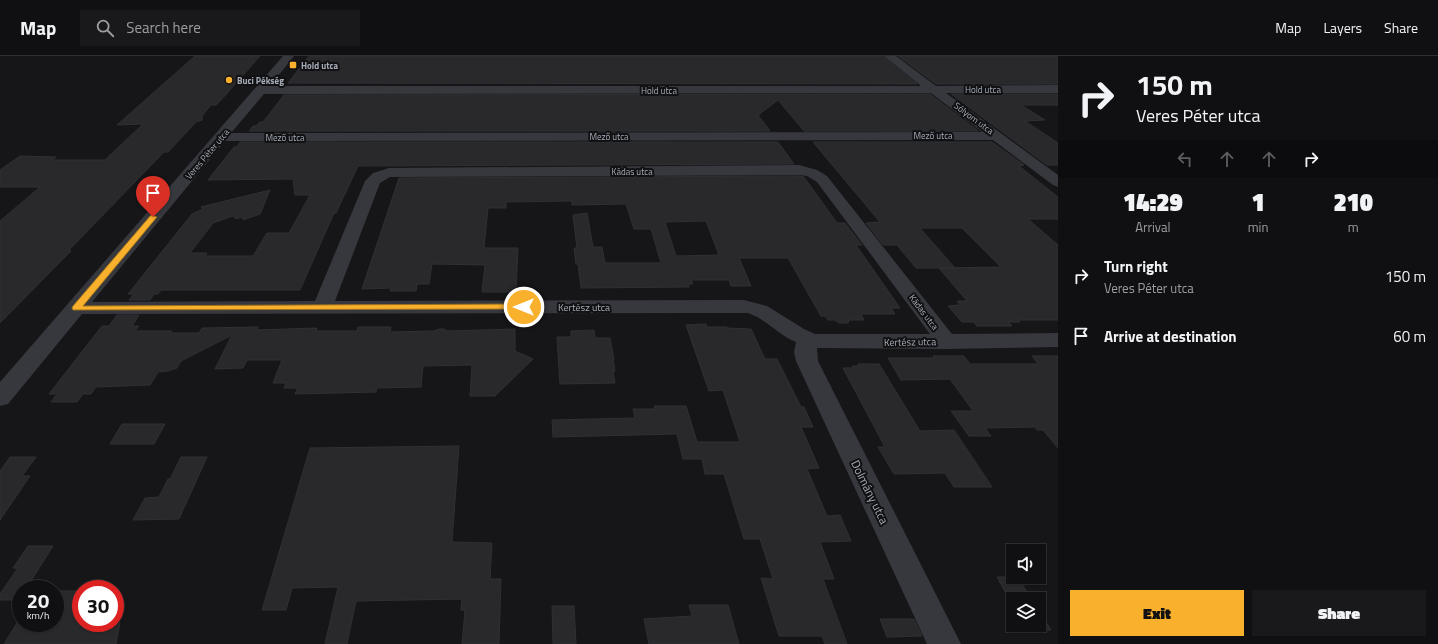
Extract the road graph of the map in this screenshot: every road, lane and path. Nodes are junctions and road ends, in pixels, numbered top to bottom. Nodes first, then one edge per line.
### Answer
1 (290, 56) edge
2 (889, 56) edge
3 (934, 89) junction
4 (1058, 89) edge
5 (260, 90) junction
6 (997, 136) junction
7 (221, 137) junction
8 (1058, 182) edge
9 (323, 307) junction
10 (76, 308) junction
11 (807, 339) junction
12 (1058, 340) edge
13 (947, 342) junction
14 (0, 398) edge
15 (944, 644) edge

1 - 5 street, Veres Péter utca
2 - 3 street, Sólyom utca
3 - 4 street, Hold utca
3 - 5 street, Hold utca
3 - 6 street, Sólyom utca
5 - 7 street, Veres Péter utca
6 - 7 street, Mező utca
6 - 8 street, Sólyom utca
7 - 10 street, Veres Péter utca
9 - 10 street, Kertész utca
9 - 11 street, Kertész utca
9 - 13 street, Kádas utca
10 - 14 street, Veres Péter utca
11 - 13 street, Kertész utca
11 - 15 street, Dolmány utca
12 - 13 street, Kertész utca

